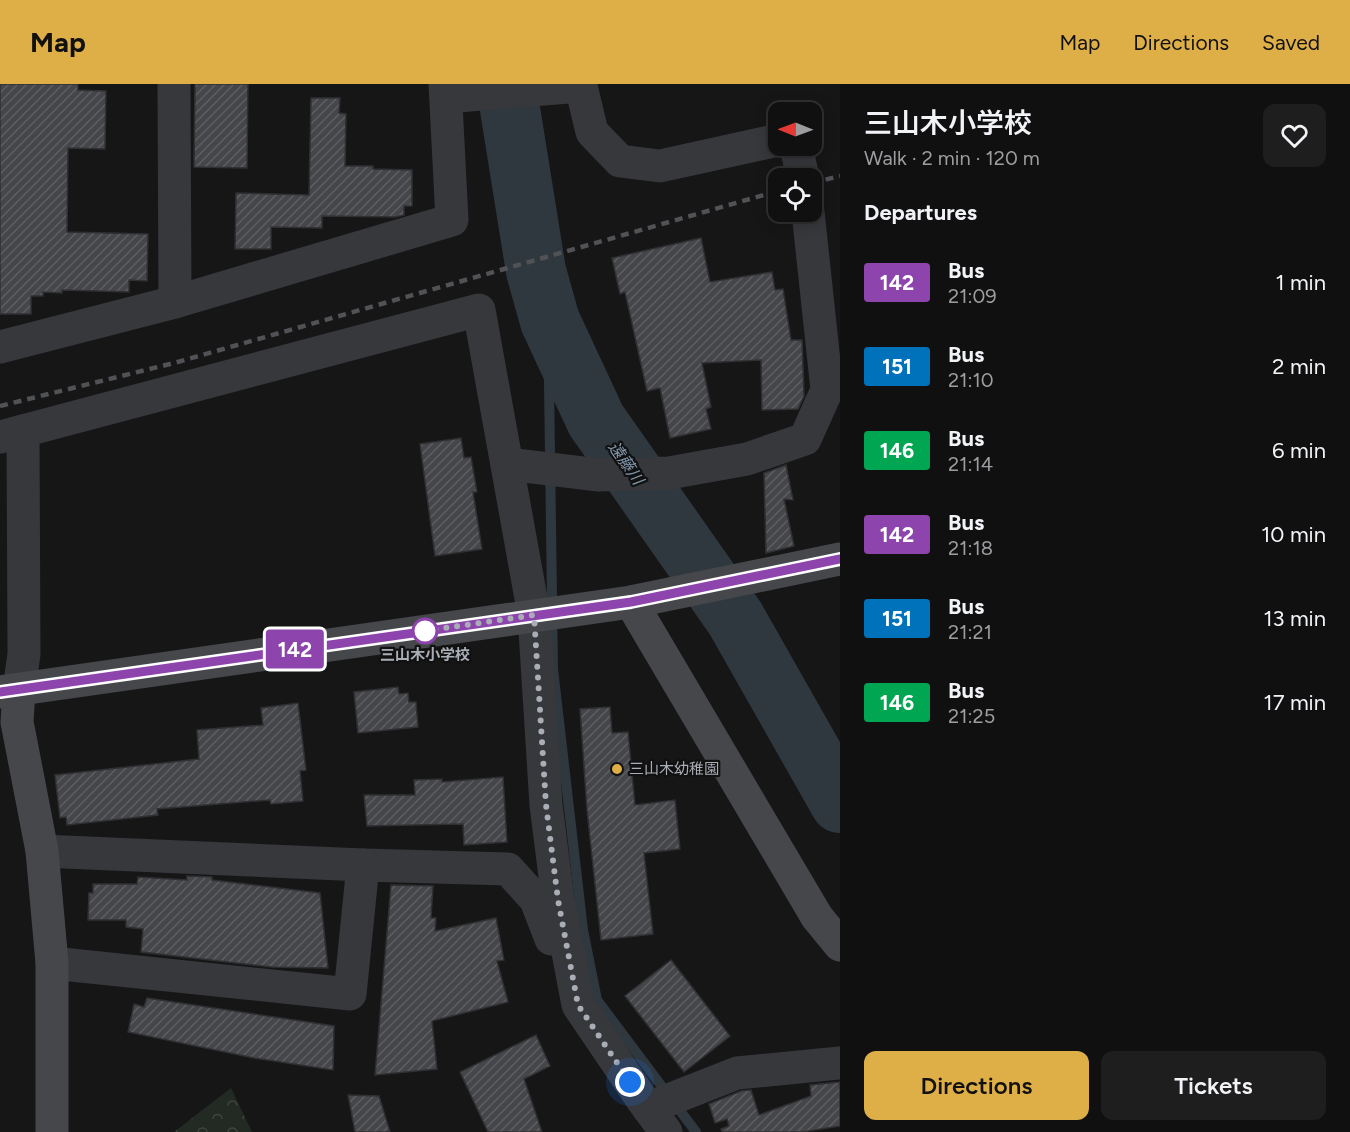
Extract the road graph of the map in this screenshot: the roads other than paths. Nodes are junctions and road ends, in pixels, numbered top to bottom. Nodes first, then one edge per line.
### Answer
1 (174, 84) edge
2 (581, 85) edge
3 (446, 91) edge
4 (768, 142) edge
5 (809, 222) edge
6 (175, 303) junction
7 (0, 347) edge
8 (834, 391) edge
9 (11, 434) edge
10 (507, 464) junction
11 (840, 559) edge
12 (631, 602) junction
13 (534, 615) junction
14 (9, 691) edge
15 (42, 851) junction
16 (363, 865) junction
17 (840, 945) edge
18 (567, 948) junction
19 (52, 963) junction
20 (840, 1063) edge
21 (657, 1120) edge
22 (52, 1132) edge

1 - 6 street
2 - 3 street
2 - 4 street
3 - 6 street
5 - 8 street
6 - 7 street
8 - 10 street
9 - 10 street
9 - 14 street
10 - 13 street
11 - 12 street
12 - 13 street
12 - 17 street
13 - 14 street
13 - 18 street
14 - 15 street
15 - 16 street
15 - 19 street
16 - 18 street
16 - 19 street
18 - 21 street
19 - 22 street
20 - 21 street

